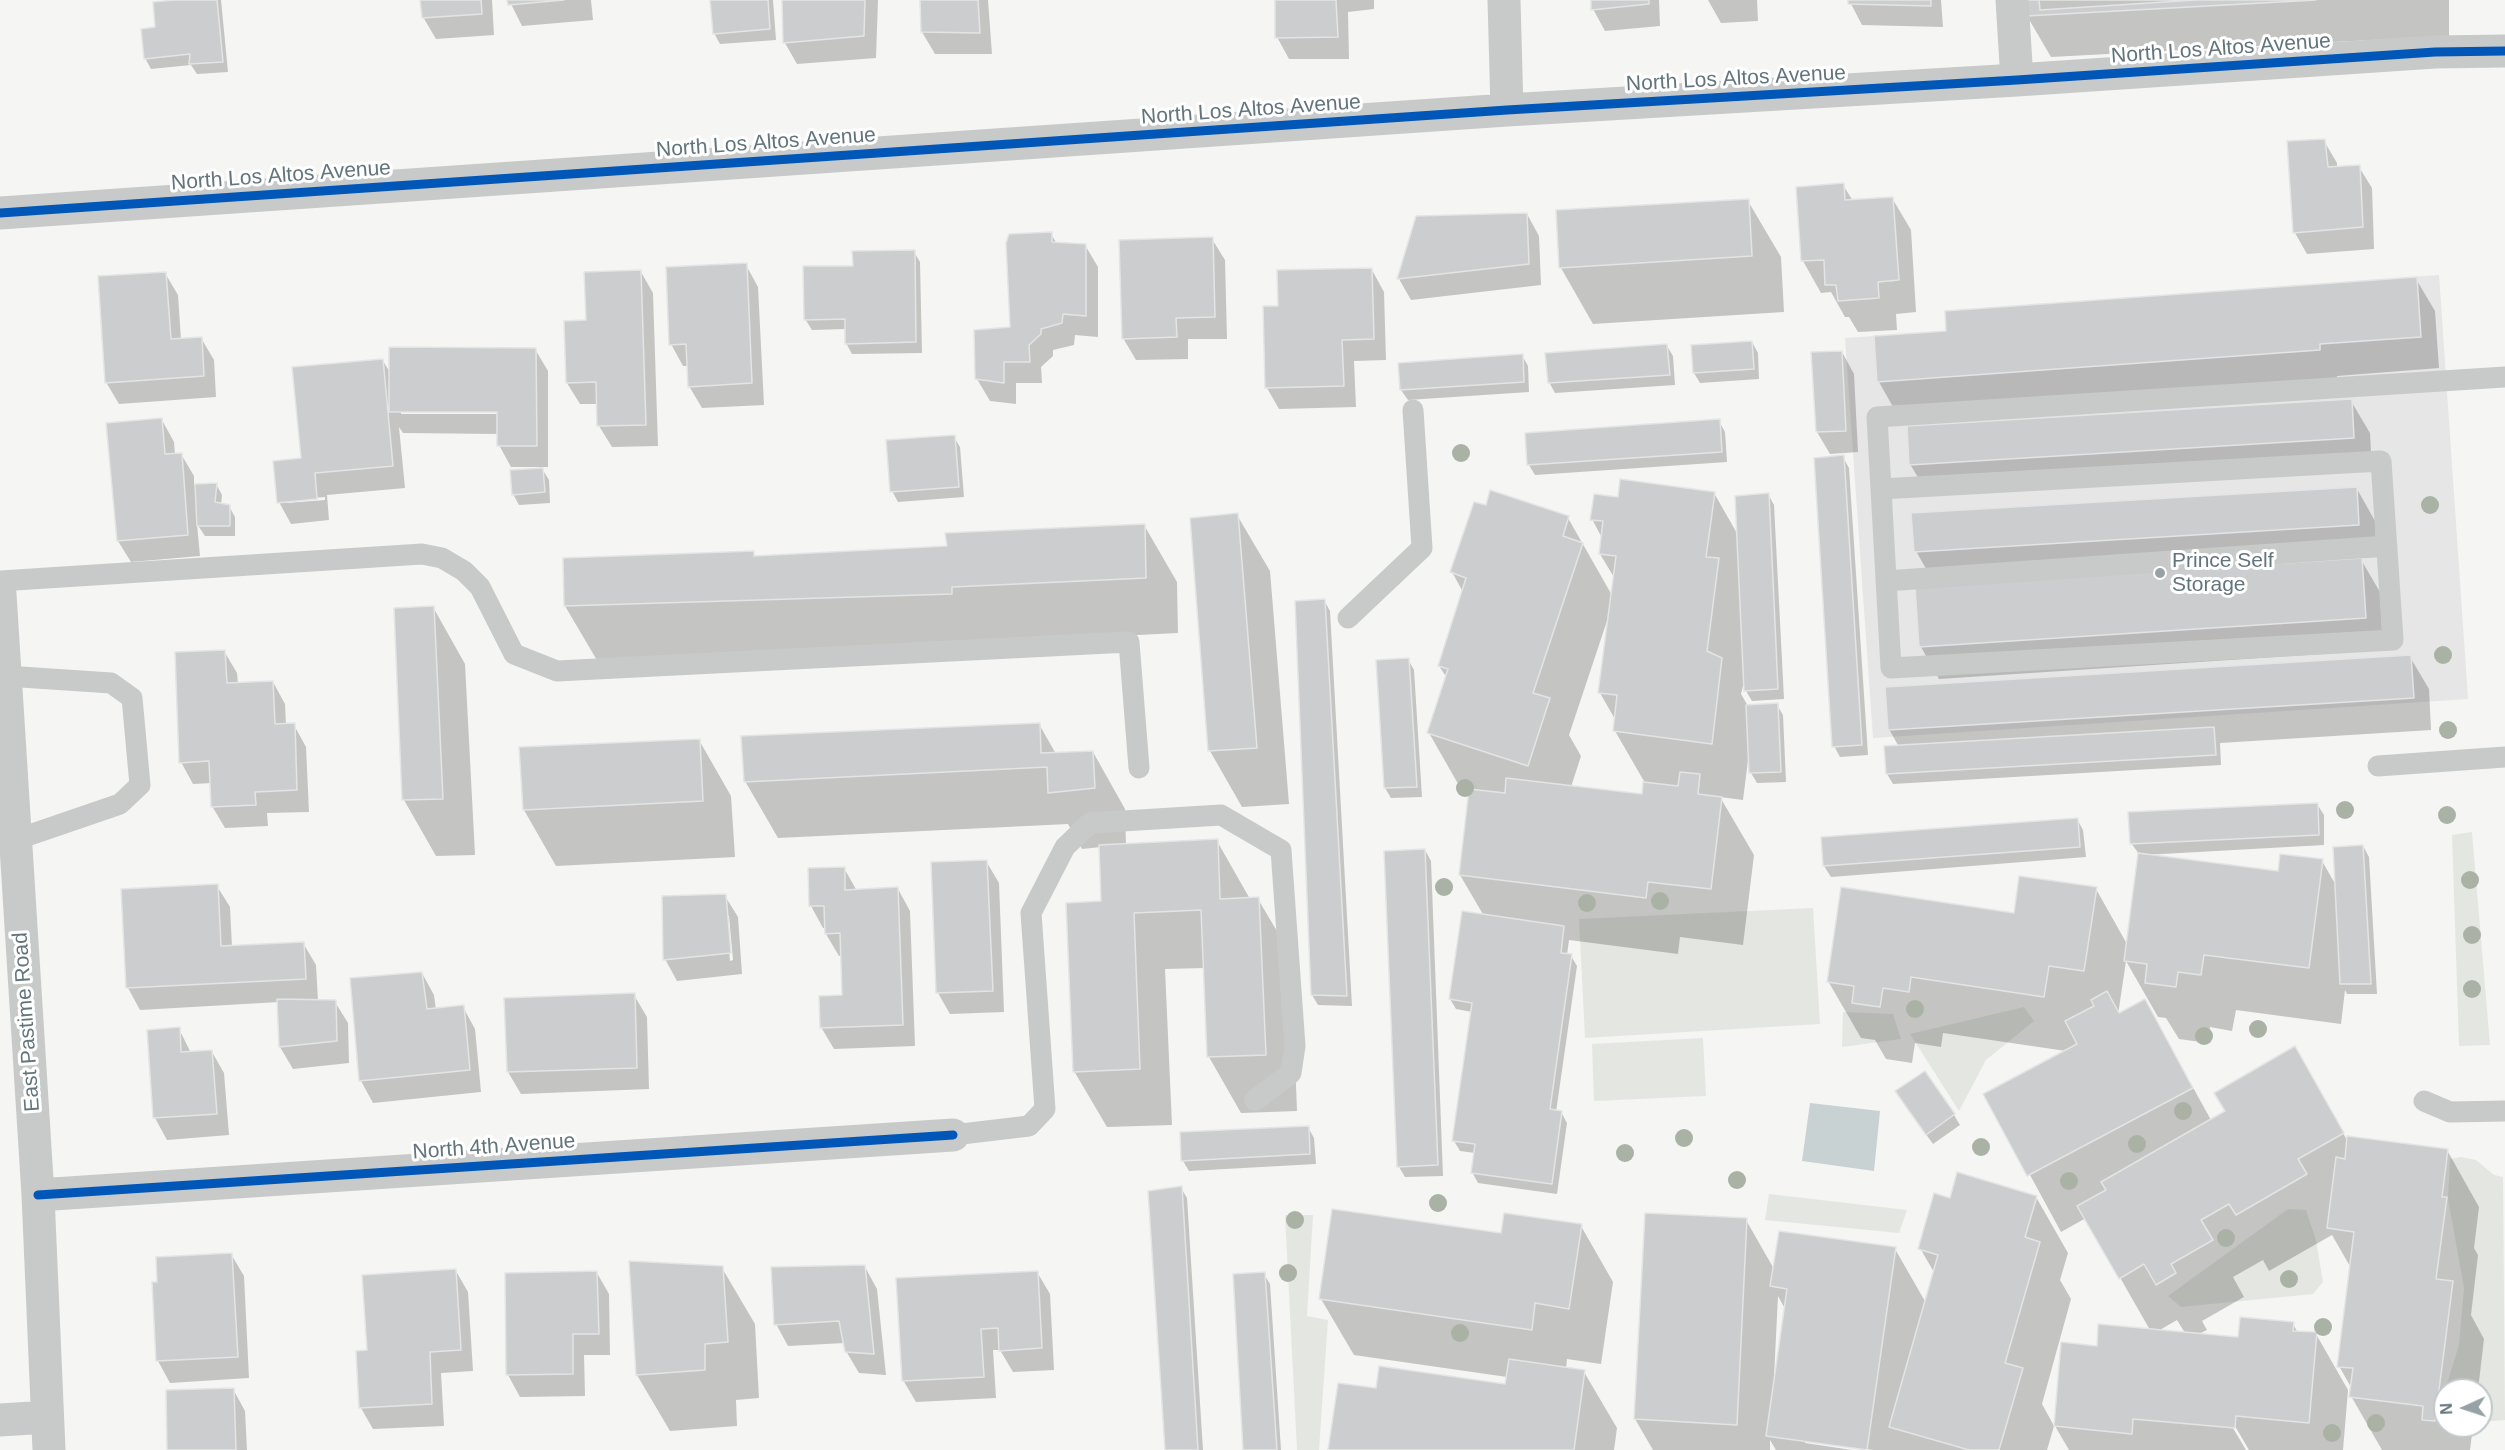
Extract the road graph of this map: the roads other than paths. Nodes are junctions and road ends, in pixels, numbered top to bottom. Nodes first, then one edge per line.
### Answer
1 (1504, 0) edge
2 (2012, 0) edge
3 (2505, 51) edge
4 (2017, 80) junction
5 (1507, 110) junction
6 (0, 213) edge
7 (2505, 377) edge
8 (1413, 410) dead end
9 (1881, 489) junction
10 (2387, 546) junction
11 (0, 581) edge
12 (1886, 581) junction
13 (0, 594) edge
14 (1348, 618) dead end
15 (6, 676) junction
16 (2505, 757) edge
17 (2378, 766) dead end
18 (1139, 768) dead end
19 (15, 840) junction
20 (1256, 1100) dead end
21 (2424, 1101) dead end
22 (2505, 1111) edge
23 (953, 1135) joint
24 (38, 1195) junction
25 (47, 1417) junction
26 (0, 1420) edge
27 (49, 1450) edge

1 - 5 street
2 - 4 street
3 - 4 street, North Los Altos Avenue
4 - 5 street, North Los Altos Avenue
5 - 6 street, North Los Altos Avenue
7 - 9 lane
8 - 14 lane
9 - 10 lane
9 - 12 lane
10 - 12 lane
10 - 12 lane
11 - 18 lane
13 - 15 street, East Pastime Road
15 - 19 street, East Pastime Road
15 - 19 lane
16 - 17 lane
19 - 24 street, East Pastime Road
20 - 23 lane
21 - 22 lane
23 - 24 street, North 4th Avenue
24 - 25 street, East Pastime Road
25 - 26 street
25 - 27 street, East Pastime Road

